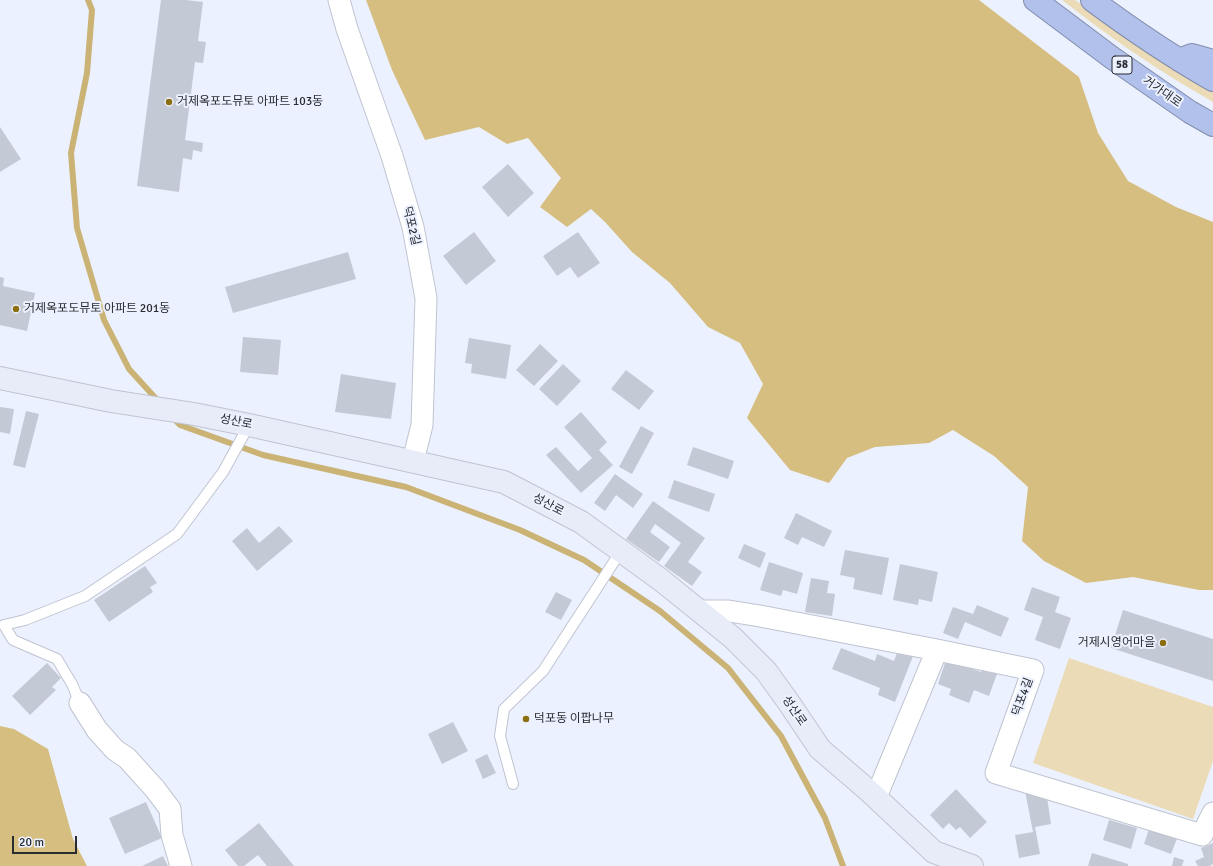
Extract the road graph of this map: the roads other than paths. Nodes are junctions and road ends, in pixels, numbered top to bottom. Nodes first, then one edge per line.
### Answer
1 (339, 0) edge
2 (1035, 0) edge
3 (1092, 0) edge
4 (1179, 60) junction
5 (1213, 61) edge
6 (1213, 80) edge
7 (1213, 125) edge
8 (0, 378) edge
9 (249, 424) junction
10 (413, 461) junction
11 (620, 551) junction
12 (700, 611) junction
13 (937, 650) junction
14 (80, 703) joint
15 (513, 784) dead end
16 (876, 798) junction
17 (1213, 813) edge
18 (181, 866) edge
19 (972, 866) edge

1 - 10 street, 덕포2길
2 - 7 highway, 거가대로 / 58
3 - 4 highway
4 - 5 highway
4 - 6 highway
8 - 9 street, 성산로
9 - 10 street, 성산로
9 - 14 lane
10 - 11 street, 성산로
11 - 12 street, 성산로
11 - 15 lane
12 - 13 street, 덕포4길
12 - 16 street, 성산로
13 - 16 street
13 - 17 street, 덕포4길
14 - 18 street
16 - 19 street, 성산로

